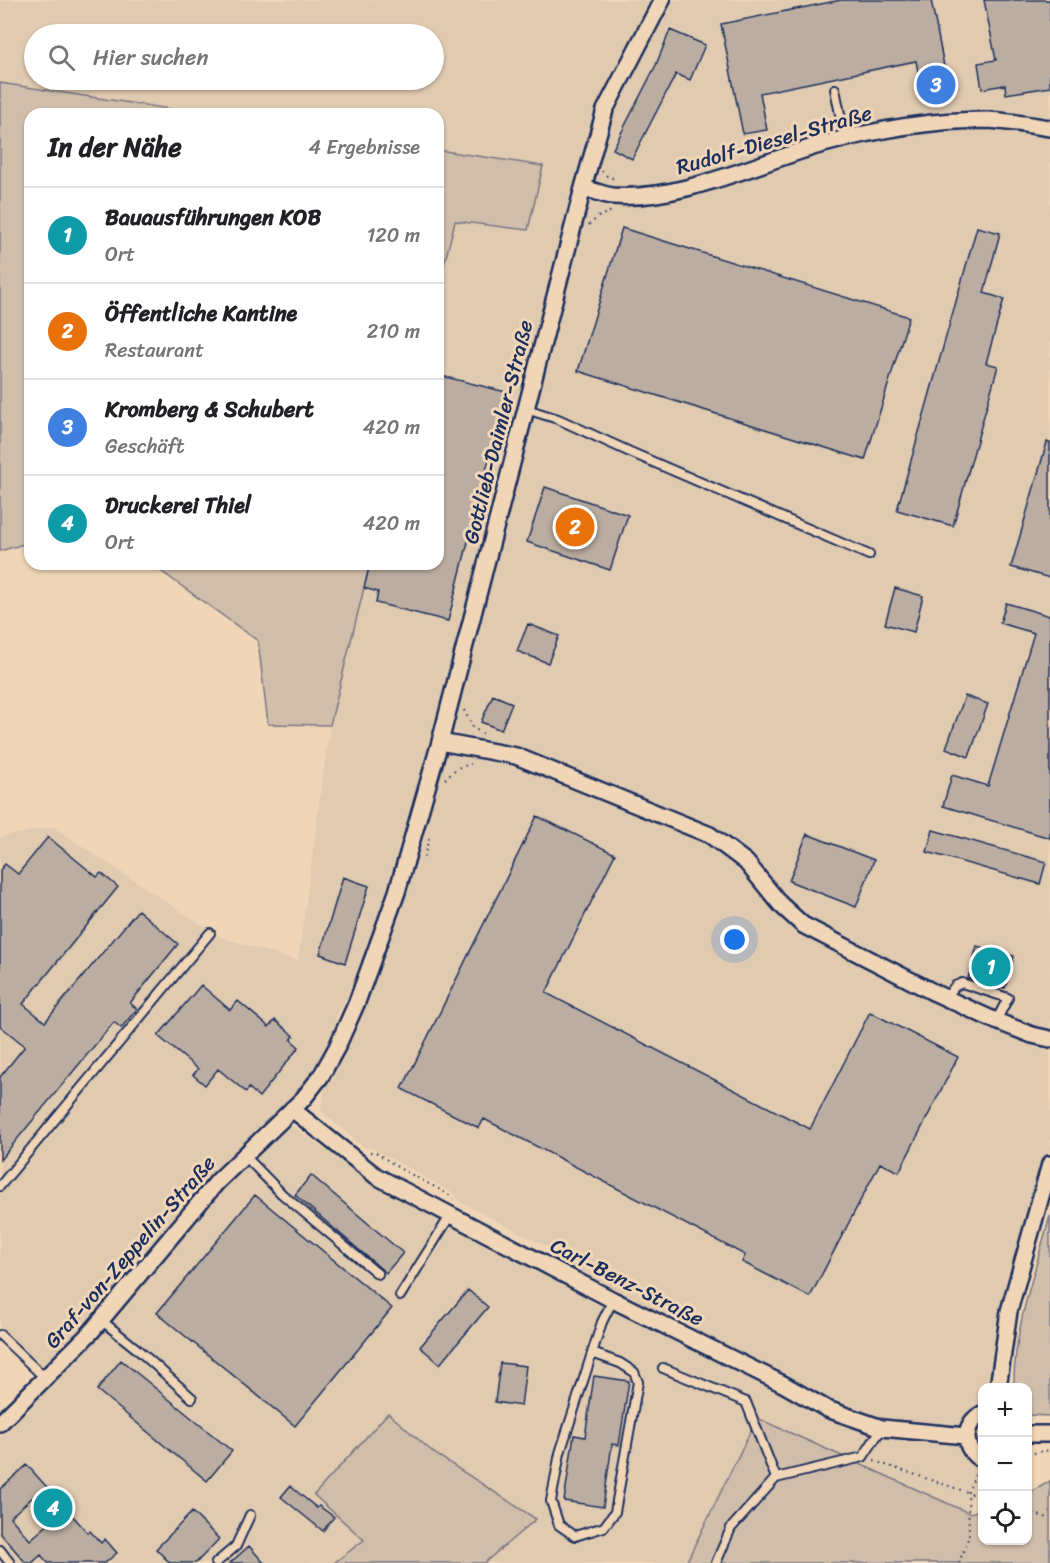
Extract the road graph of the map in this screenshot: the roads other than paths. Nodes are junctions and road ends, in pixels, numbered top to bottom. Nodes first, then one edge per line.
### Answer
1 (662, 0) edge
2 (835, 89) dead end
3 (1050, 128) edge
4 (845, 139) junction
5 (583, 188) junction
6 (526, 409) junction
7 (869, 555) dead end
8 (440, 742) junction
9 (210, 933) dead end
10 (946, 998) junction
11 (996, 1021) junction
12 (1050, 1039) edge
13 (292, 1109) junction
14 (244, 1155) junction
15 (1050, 1164) edge
16 (0, 1186) edge
17 (450, 1216) junction
18 (378, 1274) dead end
19 (400, 1296) dead end
20 (614, 1300) junction
21 (100, 1320) junction
22 (0, 1335) edge
23 (592, 1353) junction
24 (663, 1368) dead end
25 (45, 1378) junction
26 (999, 1383) edge
27 (192, 1398) dead end
28 (978, 1417) edge
29 (0, 1423) edge
30 (882, 1428) junction
31 (1032, 1434) edge
32 (1050, 1434) edge
33 (966, 1436) junction
34 (978, 1456) edge
35 (776, 1478) junction
36 (250, 1515) dead end
37 (0, 1550) edge
38 (10, 1563) edge
39 (216, 1563) edge
40 (716, 1563) edge

1 - 5 street, Gottlieb-Daimler-Straße
2 - 4 lane
3 - 4 street, Rudolf-Diesel-Straße
4 - 5 street, Rudolf-Diesel-Straße
5 - 6 street, Gottlieb-Daimler-Straße
6 - 7 lane
6 - 8 street, Gottlieb-Daimler-Straße
8 - 10 street
8 - 13 street, Gottlieb-Daimler-Straße
9 - 16 lane
10 - 11 street
10 - 11 lane
11 - 12 street
13 - 14 street, Graf-von-Zeppelin-Straße
13 - 17 street, Carl-Benz-Straße
14 - 18 lane
14 - 21 street, Graf-von-Zeppelin-Straße
15 - 26 street
17 - 19 lane
17 - 20 street, Carl-Benz-Straße
20 - 23 lane
20 - 30 street, Carl-Benz-Straße
21 - 25 street, Graf-von-Zeppelin-Straße
21 - 27 lane
22 - 25 lane
23 - 23 lane
24 - 35 lane
25 - 29 street, Graf-von-Zeppelin-Straße
28 - 33 street
30 - 33 street, Carl-Benz-Straße
30 - 35 lane
31 - 32 street
33 - 34 street
35 - 40 lane
36 - 39 lane
37 - 38 lane

